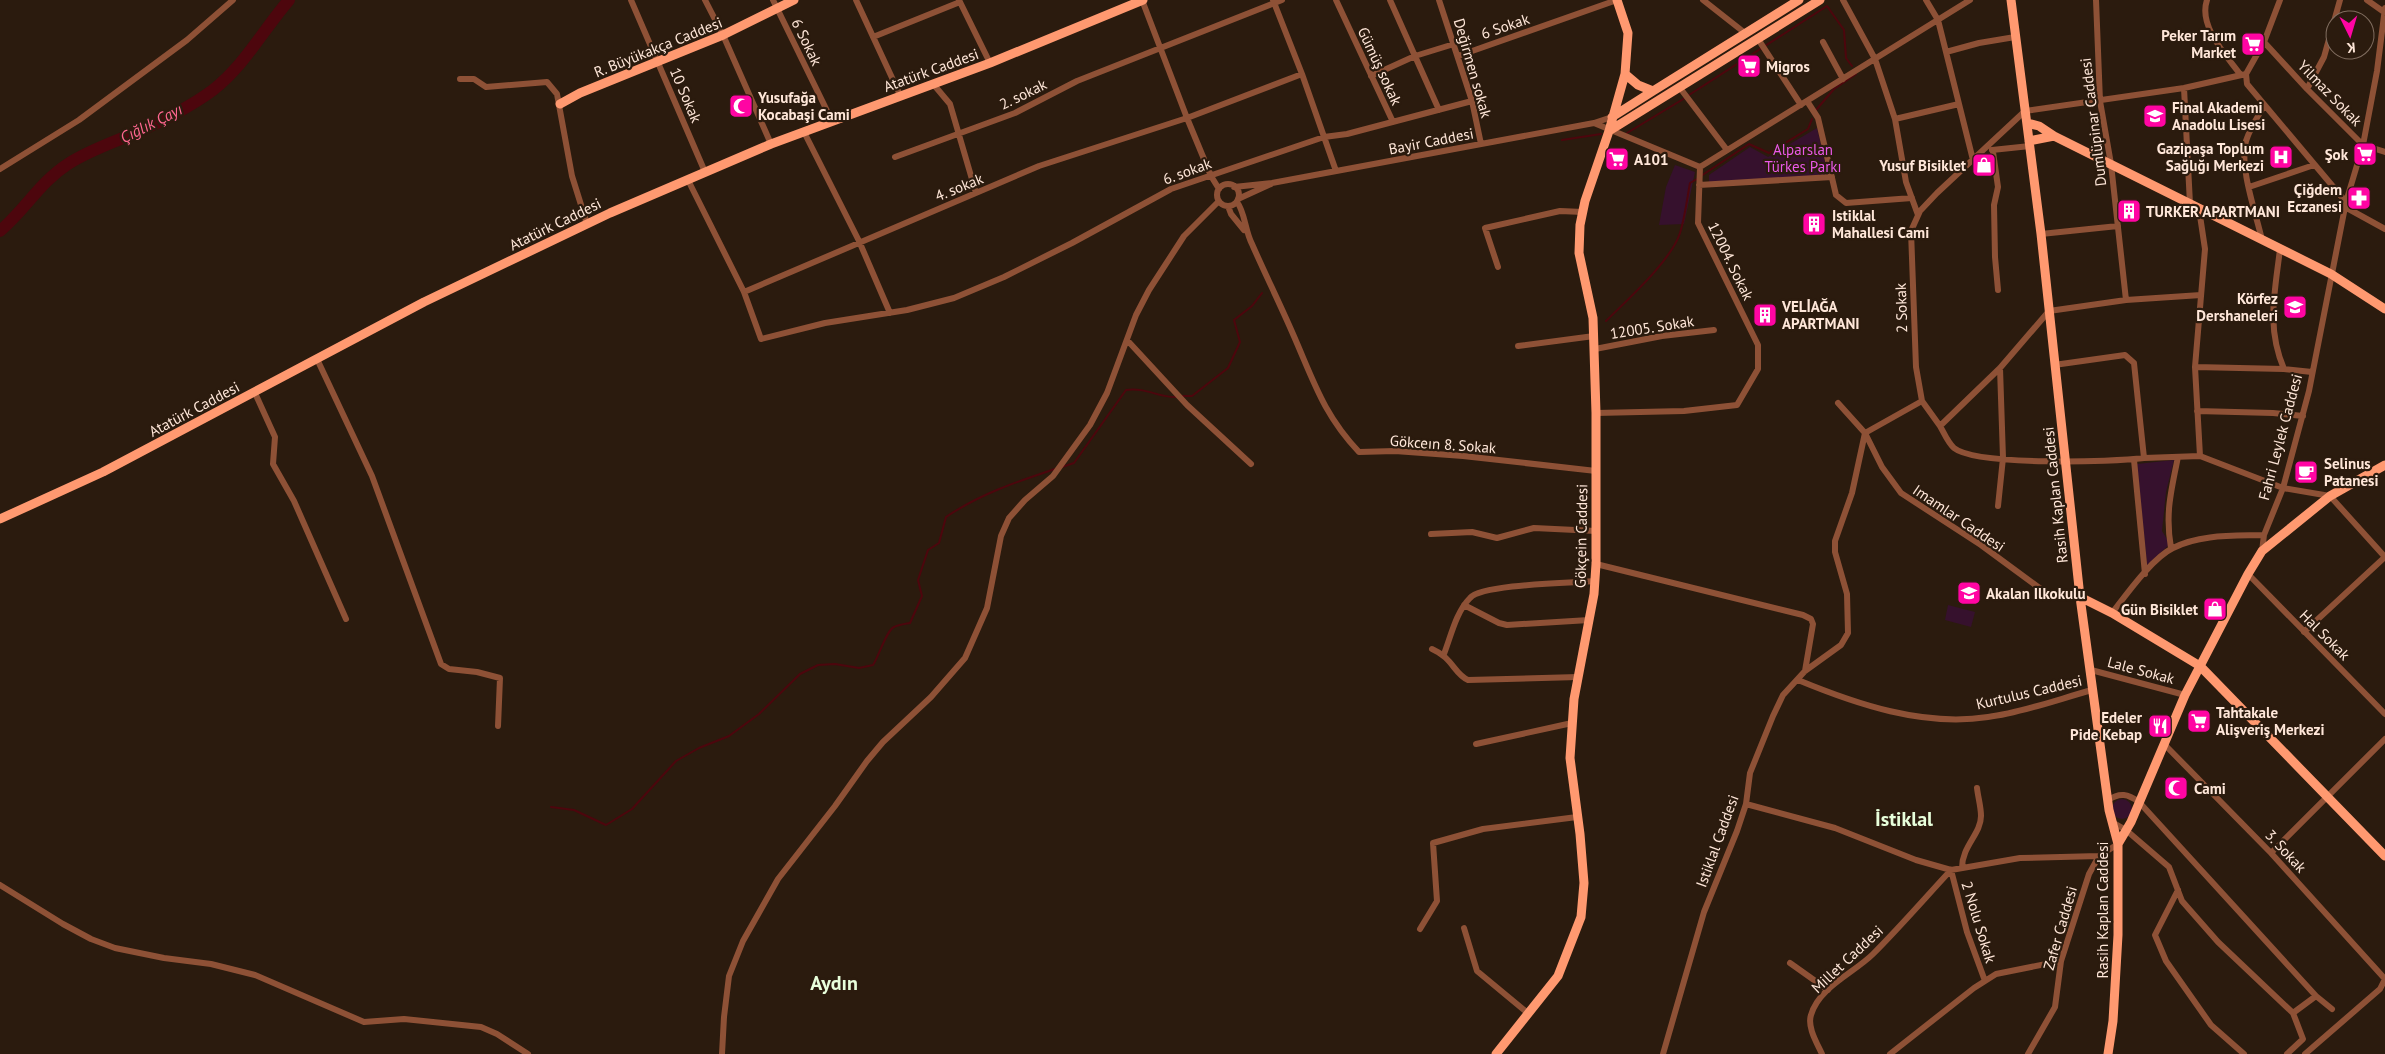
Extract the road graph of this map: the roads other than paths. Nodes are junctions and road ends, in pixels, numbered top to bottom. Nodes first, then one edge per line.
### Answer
1 (232, 0) edge
2 (631, 0) edge
3 (704, 0) edge
4 (773, 0) edge
5 (794, 0) edge
6 (856, 0) edge
7 (1142, 0) edge
8 (1282, 0) edge
9 (1336, 0) edge
10 (1390, 0) edge
11 (1441, 0) edge
12 (1617, 0) edge
13 (1703, 0) edge
14 (1800, 0) edge
15 (1820, 0) edge
16 (1843, 0) edge
17 (1926, 0) edge
18 (1970, 0) edge
19 (2011, 0) edge
20 (2096, 0) edge
21 (2207, 0) edge
22 (2280, 0) edge
23 (2340, 0) edge
24 (2367, 0) edge
25 (959, 1) edge
26 (1273, 1) edge
27 (1806, 8) junction
28 (778, 9) junction
29 (2385, 10) edge
30 (1938, 20) junction
31 (1745, 33) junction
32 (723, 35) junction
33 (2015, 36) junction
34 (873, 37) junction
35 (1759, 40) junction
36 (1823, 42) dead end
37 (2264, 42) junction
38 (1454, 44) junction
39 (1160, 49) junction
40 (1946, 52) junction
41 (1414, 56) junction
42 (1458, 56) junction
43 (1875, 59) junction
44 (659, 63) junction
45 (990, 63) junction
46 (2377, 72) junction
47 (1302, 74) junction
48 (1625, 74) junction
49 (2243, 74) junction
50 (2385, 74) edge
51 (1371, 76) junction
52 (460, 79) dead end
53 (1843, 79) junction
54 (934, 85) junction
55 (2184, 88) junction
56 (2307, 89) junction
57 (1654, 91) junction
58 (1682, 91) junction
59 (900, 96) junction
60 (1472, 101) junction
61 (2100, 101) junction
62 (1804, 103) junction
63 (560, 104) junction
64 (1959, 104) junction
65 (2264, 106) junction
66 (1439, 110) junction
67 (2025, 111) junction
68 (1612, 117) junction
69 (1187, 118) junction
70 (1895, 119) junction
71 (832, 121) junction
72 (1392, 122) junction
73 (1594, 123) junction
74 (2027, 123) junction
75 (1610, 131) junction
76 (804, 132) junction
77 (960, 134) junction
78 (2054, 136) junction
79 (1324, 137) junction
80 (771, 144) junction
81 (1481, 144) junction
82 (2029, 144) junction
83 (2363, 144) junction
84 (1727, 150) junction
85 (1991, 150) junction
86 (2385, 152) edge
87 (895, 158) dead end
88 (1973, 160) junction
89 (2111, 164) junction
90 (2314, 165) junction
91 (1700, 167) junction
92 (0, 169) edge
93 (705, 172) junction
94 (1336, 172) junction
95 (1211, 176) junction
96 (1832, 177) junction
97 (688, 180) junction
98 (1699, 181) junction
99 (1272, 183) junction
100 (1234, 187) junction
101 (2249, 187) junction
102 (1219, 189) junction
103 (976, 193) junction
104 (1912, 198) junction
105 (1237, 200) junction
106 (1219, 201) junction
107 (2190, 204) junction
108 (2345, 205) junction
109 (1228, 206) junction
110 (2200, 209) junction
111 (1582, 212) junction
112 (1918, 215) junction
113 (587, 224) junction
114 (2118, 226) junction
115 (2385, 229) edge
116 (1245, 231) junction
117 (2041, 234) junction
118 (2262, 240) junction
119 (859, 241) junction
120 (2280, 249) junction
121 (1498, 267) dead end
122 (2331, 274) junction
123 (1998, 290) dead end
124 (744, 292) junction
125 (2202, 295) junction
126 (2126, 300) junction
127 (2385, 309) edge
128 (2049, 311) junction
129 (890, 313) junction
130 (1714, 330) dead end
131 (1594, 336) junction
132 (1127, 340) junction
133 (1518, 346) dead end
134 (1595, 349) junction
135 (317, 360) junction
136 (2054, 365) junction
137 (2195, 367) junction
138 (2000, 368) junction
139 (2284, 368) junction
140 (2312, 372) junction
141 (255, 393) junction
142 (1922, 401) junction
143 (1838, 403) dead end
144 (2197, 411) junction
145 (1596, 413) junction
146 (2302, 416) junction
147 (1940, 426) junction
148 (1865, 433) junction
149 (2200, 456) junction
150 (2178, 457) junction
151 (2003, 458) junction
152 (2144, 458) junction
153 (2134, 460) junction
154 (2064, 462) junction
155 (1250, 464) dead end
156 (2385, 465) edge
157 (1596, 471) junction
158 (2283, 488) junction
159 (2330, 496) junction
160 (1998, 506) dead end
161 (0, 520) edge
162 (1596, 531) junction
163 (1431, 534) dead end
164 (2264, 535) junction
165 (2171, 548) junction
166 (2262, 551) junction
167 (2385, 557) edge
168 (1596, 564) junction
169 (2145, 574) junction
170 (2248, 574) junction
171 (1595, 581) junction
172 (2080, 597) junction
173 (1464, 604) junction
174 (2112, 613) junction
175 (346, 619) dead end
176 (1589, 620) junction
177 (2304, 632) junction
178 (1432, 649) dead end
179 (1444, 654) junction
180 (2200, 666) junction
181 (2091, 670) junction
182 (1805, 671) junction
183 (1578, 677) junction
184 (1798, 680) junction
185 (2092, 690) junction
186 (2185, 695) junction
187 (2385, 714) edge
188 (1572, 723) junction
189 (498, 726) dead end
190 (2385, 739) edge
191 (1476, 744) dead end
192 (2164, 744) junction
193 (1977, 788) dead end
194 (2327, 797) junction
195 (2108, 800) junction
196 (2140, 802) junction
197 (1746, 804) junction
198 (1577, 817) junction
199 (2112, 821) junction
200 (2126, 830) junction
201 (2118, 844) junction
202 (2271, 853) junction
203 (2099, 856) junction
204 (2385, 856) edge
205 (1962, 868) junction
206 (1951, 870) junction
207 (0, 885) edge
208 (2178, 890) junction
209 (1464, 928) dead end
210 (1420, 929) dead end
211 (2061, 961) junction
212 (1790, 963) dead end
213 (2385, 979) edge
214 (1985, 981) junction
215 (1828, 990) junction
216 (2316, 996) junction
217 (2332, 1009) dead end
218 (2293, 1013) junction
219 (1529, 1014) junction
220 (528, 1054) edge
221 (722, 1054) edge
222 (1496, 1054) edge
223 (1663, 1054) edge
224 (1822, 1054) edge
225 (1890, 1054) edge
226 (2028, 1054) edge
227 (2108, 1054) edge
228 (2244, 1054) edge
229 (2287, 1054) edge
230 (2305, 1054) edge

1 - 92 street
2 - 44 street, 10 Sokak
3 - 32 street
4 - 28 street, 6 Sokak
5 - 28 street, R. Büyükakça Caddesi
6 - 34 street
7 - 39 street
7 - 45 street, Atatürk Caddesi
8 - 26 street
9 - 51 street, Gümüş sokak
10 - 41 street
11 - 38 street, Değirmen sokak
12 - 42 street, 6 Sokak
12 - 48 street, Gökçein Caddesi
13 - 31 street
14 - 27 street
14 - 31 street
15 - 27 street
16 - 43 street
17 - 30 street
18 - 30 street
19 - 33 street, Rasih Kaplan Caddesi
20 - 61 street, Dumlüpinar Caddesi
21 - 49 street
22 - 37 street
23 - 56 street
24 - 29 street
25 - 34 street
25 - 45 street
26 - 39 street, 2. sokak
26 - 47 street
27 - 35 street
28 - 32 street, R. Büyükakça Caddesi
28 - 71 street, 6 Sokak
29 - 46 street, Fahri Leylek Caddesi
30 - 40 street
30 - 43 street
31 - 57 street
32 - 44 street, R. Büyükakça Caddesi
32 - 80 street
33 - 40 street
33 - 67 street, Rasih Kaplan Caddesi
34 - 59 street
35 - 58 street
35 - 62 street
36 - 53 street
37 - 49 street
37 - 56 street, Yilmaz Sokak
38 - 41 street
38 - 42 street, Değirmen sokak
39 - 69 street
39 - 77 street, 2. sokak
40 - 64 street
41 - 51 street
41 - 66 street
42 - 60 street, Değirmen sokak
43 - 53 street
43 - 70 street
44 - 63 street, R. Büyükakça Caddesi
44 - 93 street, 10 Sokak
45 - 54 street, Atatürk Caddesi
46 - 50 street
46 - 83 street, Fahri Leylek Caddesi
47 - 69 street, 4. sokak
47 - 79 street
48 - 57 street
48 - 68 street, Gökçein Caddesi
49 - 55 street
49 - 65 street
51 - 72 street, Gümüş sokak
52 - 63 street
53 - 62 street
54 - 59 street, Atatürk Caddesi
54 - 77 street
55 - 61 street
55 - 107 street
56 - 83 street, Yilmaz Sokak
57 - 68 street
58 - 75 street
58 - 84 street
59 - 71 street, Atatürk Caddesi
60 - 66 street, Gümüş sokak
60 - 81 street, Değirmen sokak
61 - 67 street
61 - 89 street, Dumlüpinar Caddesi
62 - 84 street
62 - 96 street
63 - 113 street
64 - 70 street
64 - 88 street
65 - 90 street
65 - 101 street
66 - 72 street, Gümüş sokak
67 - 74 street, Rasih Kaplan Caddesi
67 - 85 street
68 - 73 street, Bayir Caddesi
68 - 75 street, Gökçein Caddesi
69 - 95 street
69 - 103 street, 4. sokak
70 - 104 street
71 - 76 street, Atatürk Caddesi
72 - 79 street, 6. sokak
73 - 75 street
73 - 81 street, Bayir Caddesi
74 - 78 street
74 - 82 street, Rasih Kaplan Caddesi
75 - 91 street
75 - 111 street, Gökçein Caddesi
76 - 80 street, Atatürk Caddesi
76 - 119 street
77 - 87 street, 2. sokak
77 - 103 street
78 - 82 street
78 - 89 street
79 - 94 street
79 - 95 street, 6. sokak
80 - 93 street, Atatürk Caddesi
81 - 94 street, Bayir Caddesi
82 - 85 street
82 - 117 street, Rasih Kaplan Caddesi
83 - 86 street, Yilmaz Sokak
83 - 108 street, Fahri Leylek Caddesi
84 - 91 street
85 - 88 street
85 - 123 street
88 - 112 street
89 - 107 street
89 - 114 street, Dumlüpinar Caddesi
90 - 101 street
90 - 108 street
91 - 98 street, 12004. Sokak
93 - 97 street, Atatürk Caddesi
94 - 99 street, Bayir Caddesi
95 - 102 street
95 - 129 street, 6. sokak
96 - 98 street
96 - 104 street
97 - 113 street, Atatürk Caddesi
97 - 124 street
98 - 145 street, 12004. Sokak
99 - 100 street, Bayir Caddesi
99 - 105 street, Bayir Caddesi
100 - 102 street
100 - 105 street
101 - 118 street
102 - 106 street
103 - 119 street, 4. sokak
104 - 112 street
105 - 109 street
105 - 116 street, Gökceın 8. Sokak
106 - 109 street
106 - 132 street
107 - 110 street
108 - 115 street
108 - 122 street, Fahri Leylek Caddesi
109 - 116 street, Gökceın 8. Sokak
110 - 118 street
110 - 125 street
111 - 121 street
111 - 131 street, Gökçein Caddesi
112 - 142 street, 2 Sokak
113 - 135 street, Atatürk Caddesi
114 - 117 street
114 - 126 street, Dumlüpinar Caddesi
116 - 157 street, Gökceın 8. Sokak
117 - 128 street, Rasih Kaplan Caddesi
118 - 120 street
119 - 124 street, 4. sokak
119 - 129 street
120 - 122 street
120 - 139 street
122 - 127 street
122 - 140 street, Fahri Leylek Caddesi
124 - 129 street, 6. sokak
125 - 126 street
125 - 137 street
126 - 128 street
128 - 136 street, Rasih Kaplan Caddesi
128 - 138 street
130 - 134 street, 12005. Sokak
131 - 133 street
131 - 134 street, Gökçein Caddesi
132 - 155 street
132 - 221 street
134 - 145 street, Gökçein Caddesi
135 - 141 street, Atatürk Caddesi
135 - 189 street
136 - 152 street
136 - 154 street, Rasih Kaplan Caddesi
137 - 139 street
137 - 144 street
138 - 147 street
138 - 151 street
139 - 140 street
140 - 146 street, Fahri Leylek Caddesi
141 - 161 street, Atatürk Caddesi
141 - 175 street
142 - 147 street
142 - 148 street
143 - 148 street, Imamlar Caddesi
144 - 146 street
144 - 149 street
145 - 157 street, Gökçein Caddesi
146 - 158 street, Fahri Leylek Caddesi
147 - 151 street
148 - 172 street, Imamlar Caddesi
148 - 182 street, Istiklal Caddesi
149 - 150 street
149 - 158 street
150 - 152 street
150 - 165 street
151 - 154 street
151 - 160 street
152 - 153 street
153 - 154 street
153 - 169 street
154 - 172 street, Rasih Kaplan Caddesi
156 - 159 street
157 - 162 street, Gökçein Caddesi
158 - 159 street
158 - 164 street, Fahri Leylek Caddesi
159 - 166 street
159 - 167 street
162 - 163 street
162 - 168 street, Gökçein Caddesi
164 - 165 street
164 - 166 street, Fahri Leylek Caddesi
165 - 169 street
166 - 170 street, Fahri Leylek Caddesi
167 - 177 street
168 - 171 street, Gökçein Caddesi
168 - 182 street
169 - 174 street
170 - 177 street, Hal Sokak
170 - 180 street, Fahri Leylek Caddesi
171 - 173 street
171 - 176 street, Gökçein Caddesi
172 - 174 street
172 - 181 street, Rasih Kaplan Caddesi
173 - 176 street
173 - 179 street
174 - 180 street
176 - 183 street, Gökçein Caddesi
177 - 187 street, Hal Sokak
178 - 179 street
179 - 183 street
180 - 186 street, Fahri Leylek Caddesi
180 - 194 street
181 - 185 street, Rasih Kaplan Caddesi
181 - 186 street, Lale Sokak
182 - 184 street, Istiklal Caddesi
183 - 188 street, Gökçein Caddesi
184 - 185 street, Kurtulus Caddesi
184 - 197 street, Istiklal Caddesi
185 - 195 street, Rasih Kaplan Caddesi
186 - 192 street, Fahri Leylek Caddesi
188 - 191 street
188 - 198 street, Gökçein Caddesi
190 - 194 street
192 - 196 street, Fahri Leylek Caddesi
192 - 202 street, 3. Sokak
193 - 205 street
194 - 202 street
194 - 204 street
195 - 196 street
195 - 199 street, Rasih Kaplan Caddesi
196 - 200 street, Fahri Leylek Caddesi
196 - 216 street
197 - 206 street
197 - 223 street, Istiklal Caddesi
198 - 210 street
198 - 219 street, Gökçein Caddesi
199 - 200 street
199 - 201 street, Rasih Kaplan Caddesi
200 - 201 street, Fahri Leylek Caddesi
200 - 208 street
201 - 203 street
201 - 227 street, Rasih Kaplan Caddesi
202 - 213 street, 3. Sokak
203 - 205 street
203 - 211 street, Zafer Caddesi
205 - 206 street
206 - 214 street, 2 Nolu Sokak
206 - 215 street, Millet Caddesi
207 - 220 street
208 - 218 street
208 - 228 street
209 - 219 street
211 - 214 street
211 - 226 street, Zafer Caddesi
212 - 215 street
213 - 230 street
214 - 225 street
215 - 224 street, Millet Caddesi
216 - 217 street
216 - 218 street
218 - 229 street
219 - 222 street, Gökçein Caddesi

